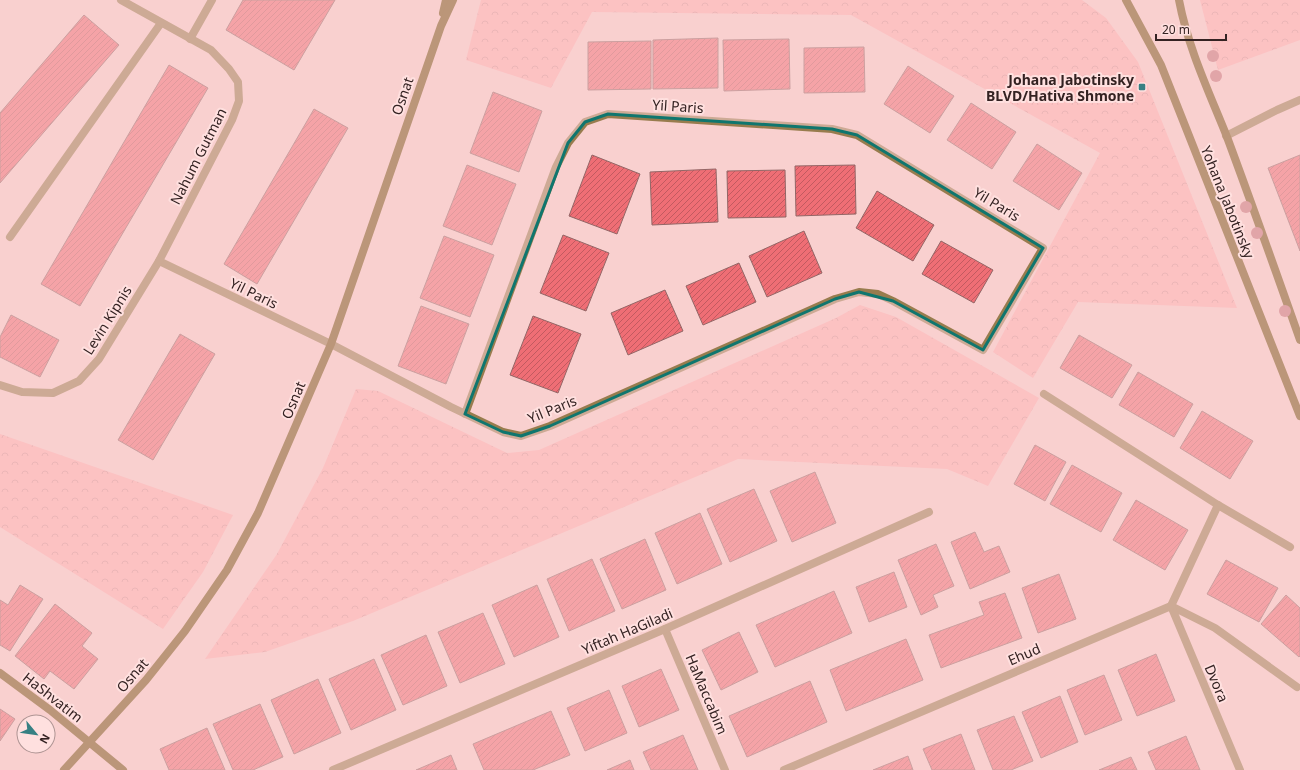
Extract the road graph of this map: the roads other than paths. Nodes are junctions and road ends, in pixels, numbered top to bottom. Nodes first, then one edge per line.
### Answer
1 (120, 0) edge
2 (212, 0) edge
3 (446, 0) edge
4 (453, 0) edge
5 (1126, 0) edge
6 (1178, 0) edge
7 (161, 23) junction
8 (440, 26) junction
9 (190, 39) junction
10 (1300, 100) edge
11 (1226, 136) junction
12 (10, 237) dead end
13 (159, 261) junction
14 (1300, 340) edge
15 (331, 344) junction
16 (0, 385) edge
17 (1044, 394) dead end
18 (466, 414) junction
19 (1300, 416) edge
20 (1218, 505) junction
21 (929, 512) dead end
22 (1290, 547) dead end
23 (1171, 606) junction
24 (665, 629) junction
25 (0, 673) edge
26 (1297, 687) dead end
27 (90, 742) junction
28 (64, 770) edge
29 (123, 770) edge
30 (333, 770) edge
31 (725, 770) edge
32 (784, 770) edge
33 (1240, 770) edge

1 - 7 street, Nahum Gutman
2 - 9 street
3 - 8 street, Osnat
4 - 8 street, Osnat
5 - 19 street, Yohana Jabotinsky
6 - 11 street, Yohana Jabotinsky
7 - 9 street, Nahum Gutman
7 - 12 street
8 - 15 street, Osnat
9 - 13 street, Nahum Gutman
10 - 11 street, Yohana Jabotinsky
11 - 14 street, Yohana Jabotinsky
13 - 15 street, Yil Paris
13 - 16 street, Levin Kipnis
15 - 18 street, Yil Paris
15 - 27 street, Osnat
17 - 20 street
18 - 18 street, Yil Paris
20 - 22 street
20 - 23 street
21 - 24 street, Yiftah HaGiladi
23 - 26 street
23 - 32 street, Ehud
23 - 33 street, Dvora
24 - 30 street, Yiftah HaGiladi
24 - 31 street, HaMaccabim
25 - 27 street, HaShvatim
27 - 28 street, Osnat
27 - 29 street, HaShvatim

